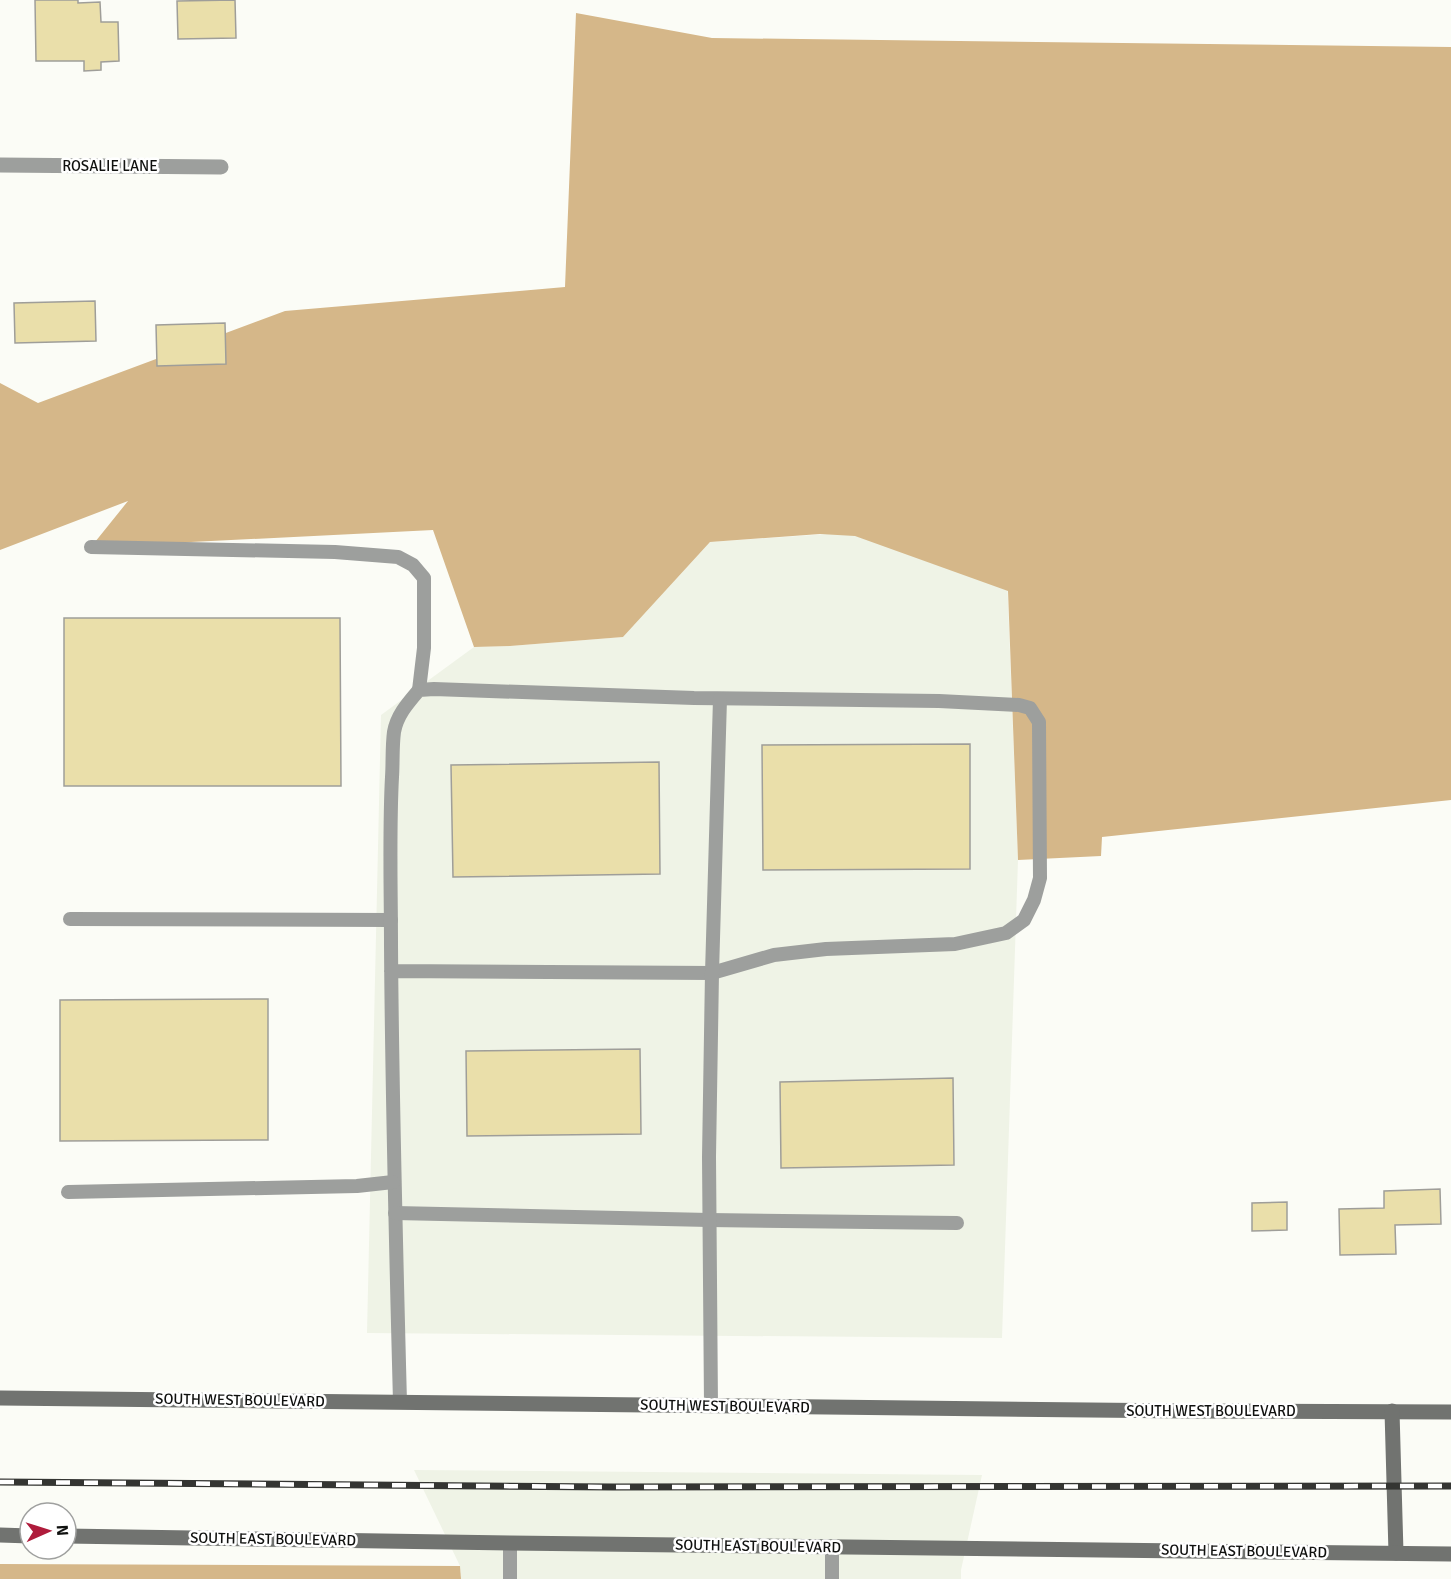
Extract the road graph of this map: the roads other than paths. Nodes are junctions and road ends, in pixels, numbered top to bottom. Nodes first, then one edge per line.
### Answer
1 (0, 165) edge
2 (221, 167) dead end
3 (91, 547) dead end
4 (419, 690) junction
5 (720, 699) junction
6 (70, 919) dead end
7 (391, 920) junction
8 (391, 971) junction
9 (712, 973) junction
10 (393, 1182) junction
11 (68, 1192) dead end
12 (395, 1213) junction
13 (710, 1220) junction
14 (957, 1223) dead end
15 (0, 1398) edge
16 (400, 1402) junction
17 (711, 1406) junction
18 (1392, 1411) junction
19 (1451, 1412) edge
20 (0, 1535) edge
21 (18, 1536) edge
22 (78, 1536) edge
23 (510, 1543) junction
24 (832, 1547) junction
25 (1396, 1553) junction
26 (1451, 1554) edge
27 (510, 1579) edge
28 (832, 1579) edge

1 - 2 street, ROSALIE LANE
3 - 4 lane
4 - 5 lane
4 - 7 lane
5 - 9 lane
5 - 9 lane
6 - 7 lane
7 - 8 lane
8 - 9 lane
8 - 10 lane
9 - 13 lane
10 - 11 lane
10 - 12 lane
12 - 13 lane
12 - 16 lane
13 - 14 lane
13 - 17 lane
15 - 16 main road, SOUTH WEST BOULEVARD
16 - 17 main road, SOUTH WEST BOULEVARD
17 - 18 main road, SOUTH WEST BOULEVARD
18 - 19 main road, SOUTH WEST BOULEVARD
18 - 25 main road
20 - 21 main road
22 - 23 main road, SOUTH EAST BOULEVARD
23 - 24 main road, SOUTH EAST BOULEVARD
23 - 27 lane
24 - 25 main road, SOUTH EAST BOULEVARD
24 - 28 lane
25 - 26 main road, SOUTH EAST BOULEVARD

